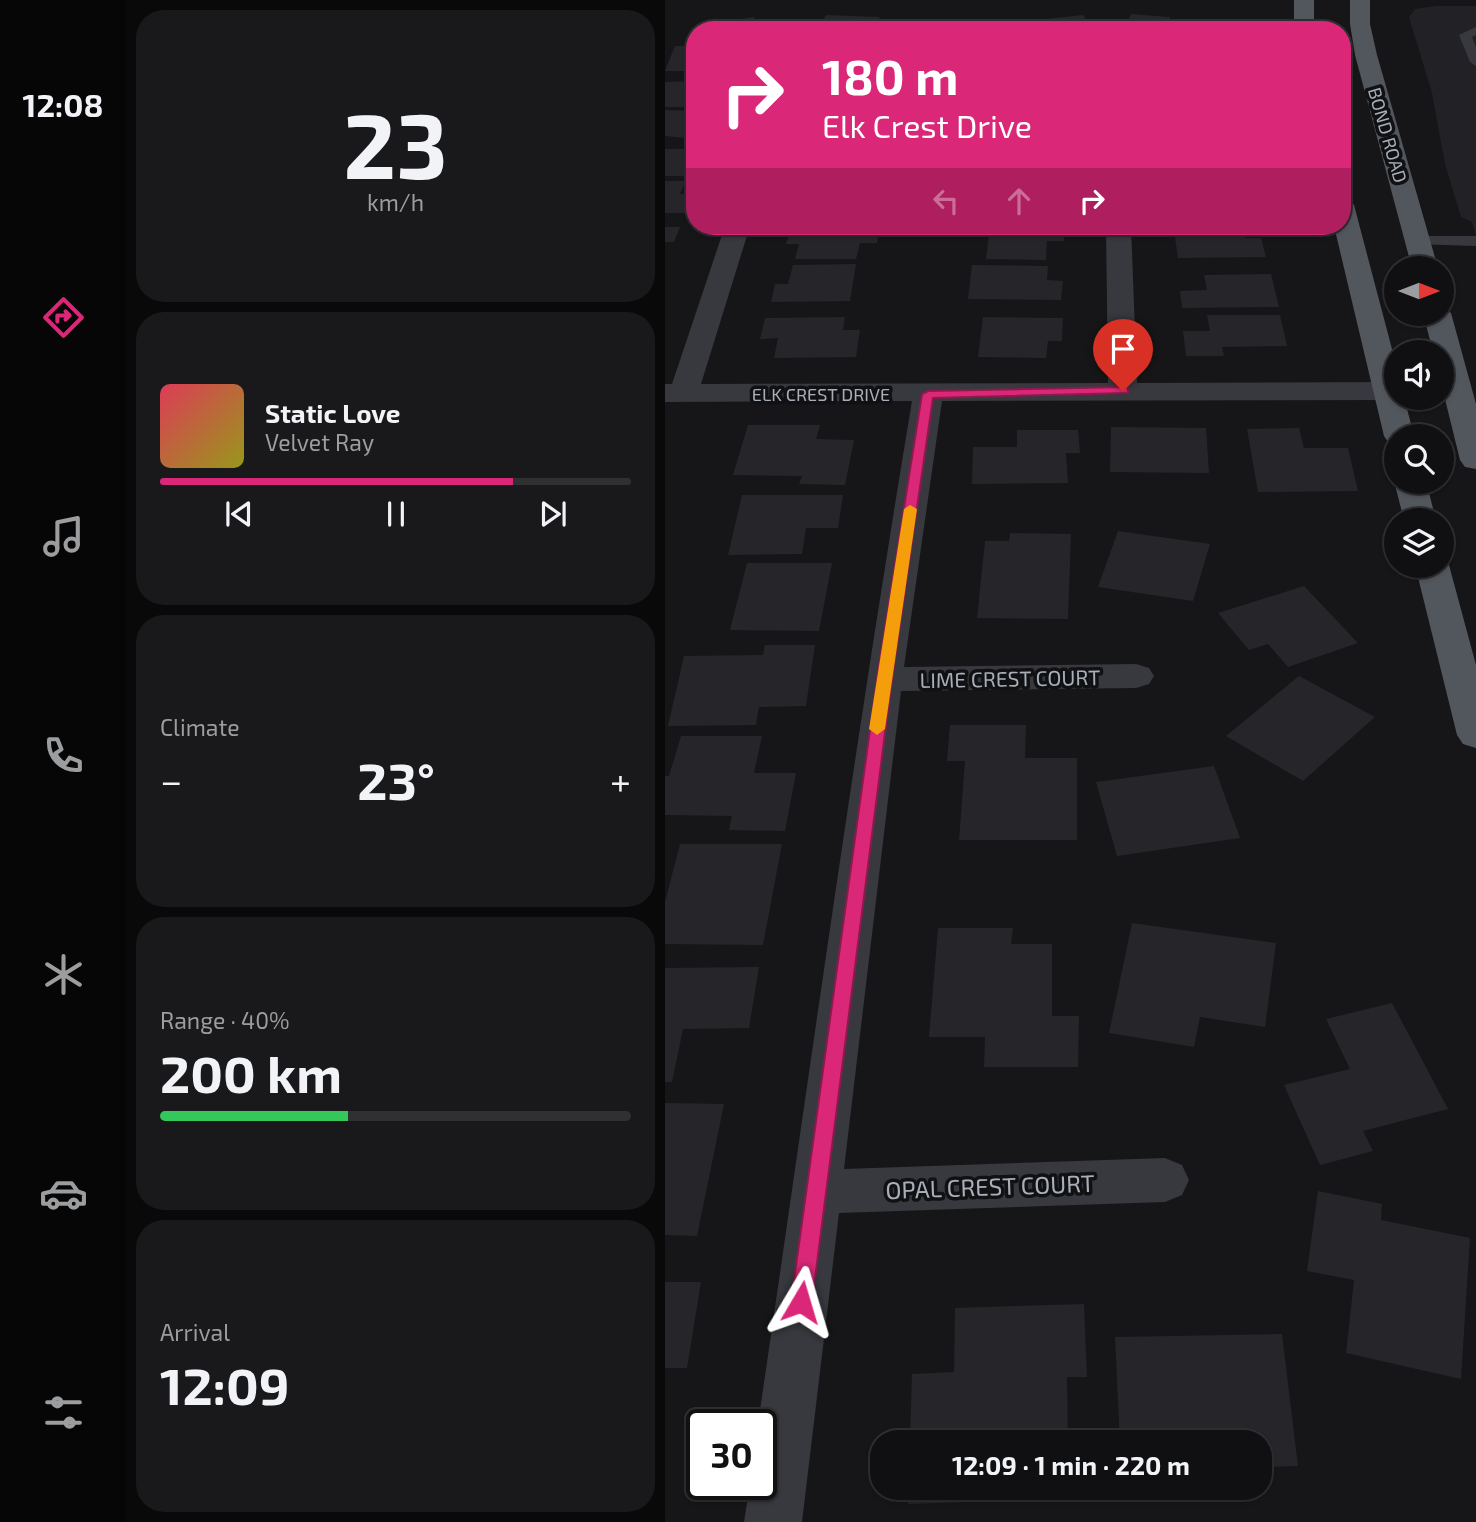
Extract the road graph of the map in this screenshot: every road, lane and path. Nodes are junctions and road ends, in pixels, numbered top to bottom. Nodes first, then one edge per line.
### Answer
1 (1304, 0) edge
2 (1360, 0) edge
3 (1304, 21) edge
4 (1476, 31) edge
5 (1476, 62) edge
6 (734, 235) edge
7 (1119, 235) edge
8 (1350, 235) edge
9 (1418, 241) junction
10 (1476, 241) edge
11 (1422, 256) edge
12 (1440, 326) edge
13 (1384, 361) edge
14 (1123, 391) junction
15 (1384, 391) edge
16 (674, 393) edge
17 (1458, 393) edge
18 (928, 394) junction
19 (1476, 460) edge
20 (1435, 578) edge
21 (1136, 676) dead end
22 (884, 679) junction
23 (1476, 735) edge
24 (1165, 1181) dead end
25 (815, 1192) junction
26 (773, 1522) edge

1 - 3 main road
2 - 9 main road, BOND ROAD
4 - 5 lane
6 - 16 street
7 - 14 street
8 - 13 main road
9 - 10 lane
9 - 11 main road, BOND ROAD
12 - 17 main road
14 - 15 street, ELK CREST DRIVE
14 - 18 street, ELK CREST DRIVE
16 - 18 street, ELK CREST DRIVE
17 - 19 main road
18 - 22 street
20 - 23 main road
21 - 22 street, LIME CREST COURT
22 - 25 street
24 - 25 street, OPAL CREST COURT
25 - 26 street

